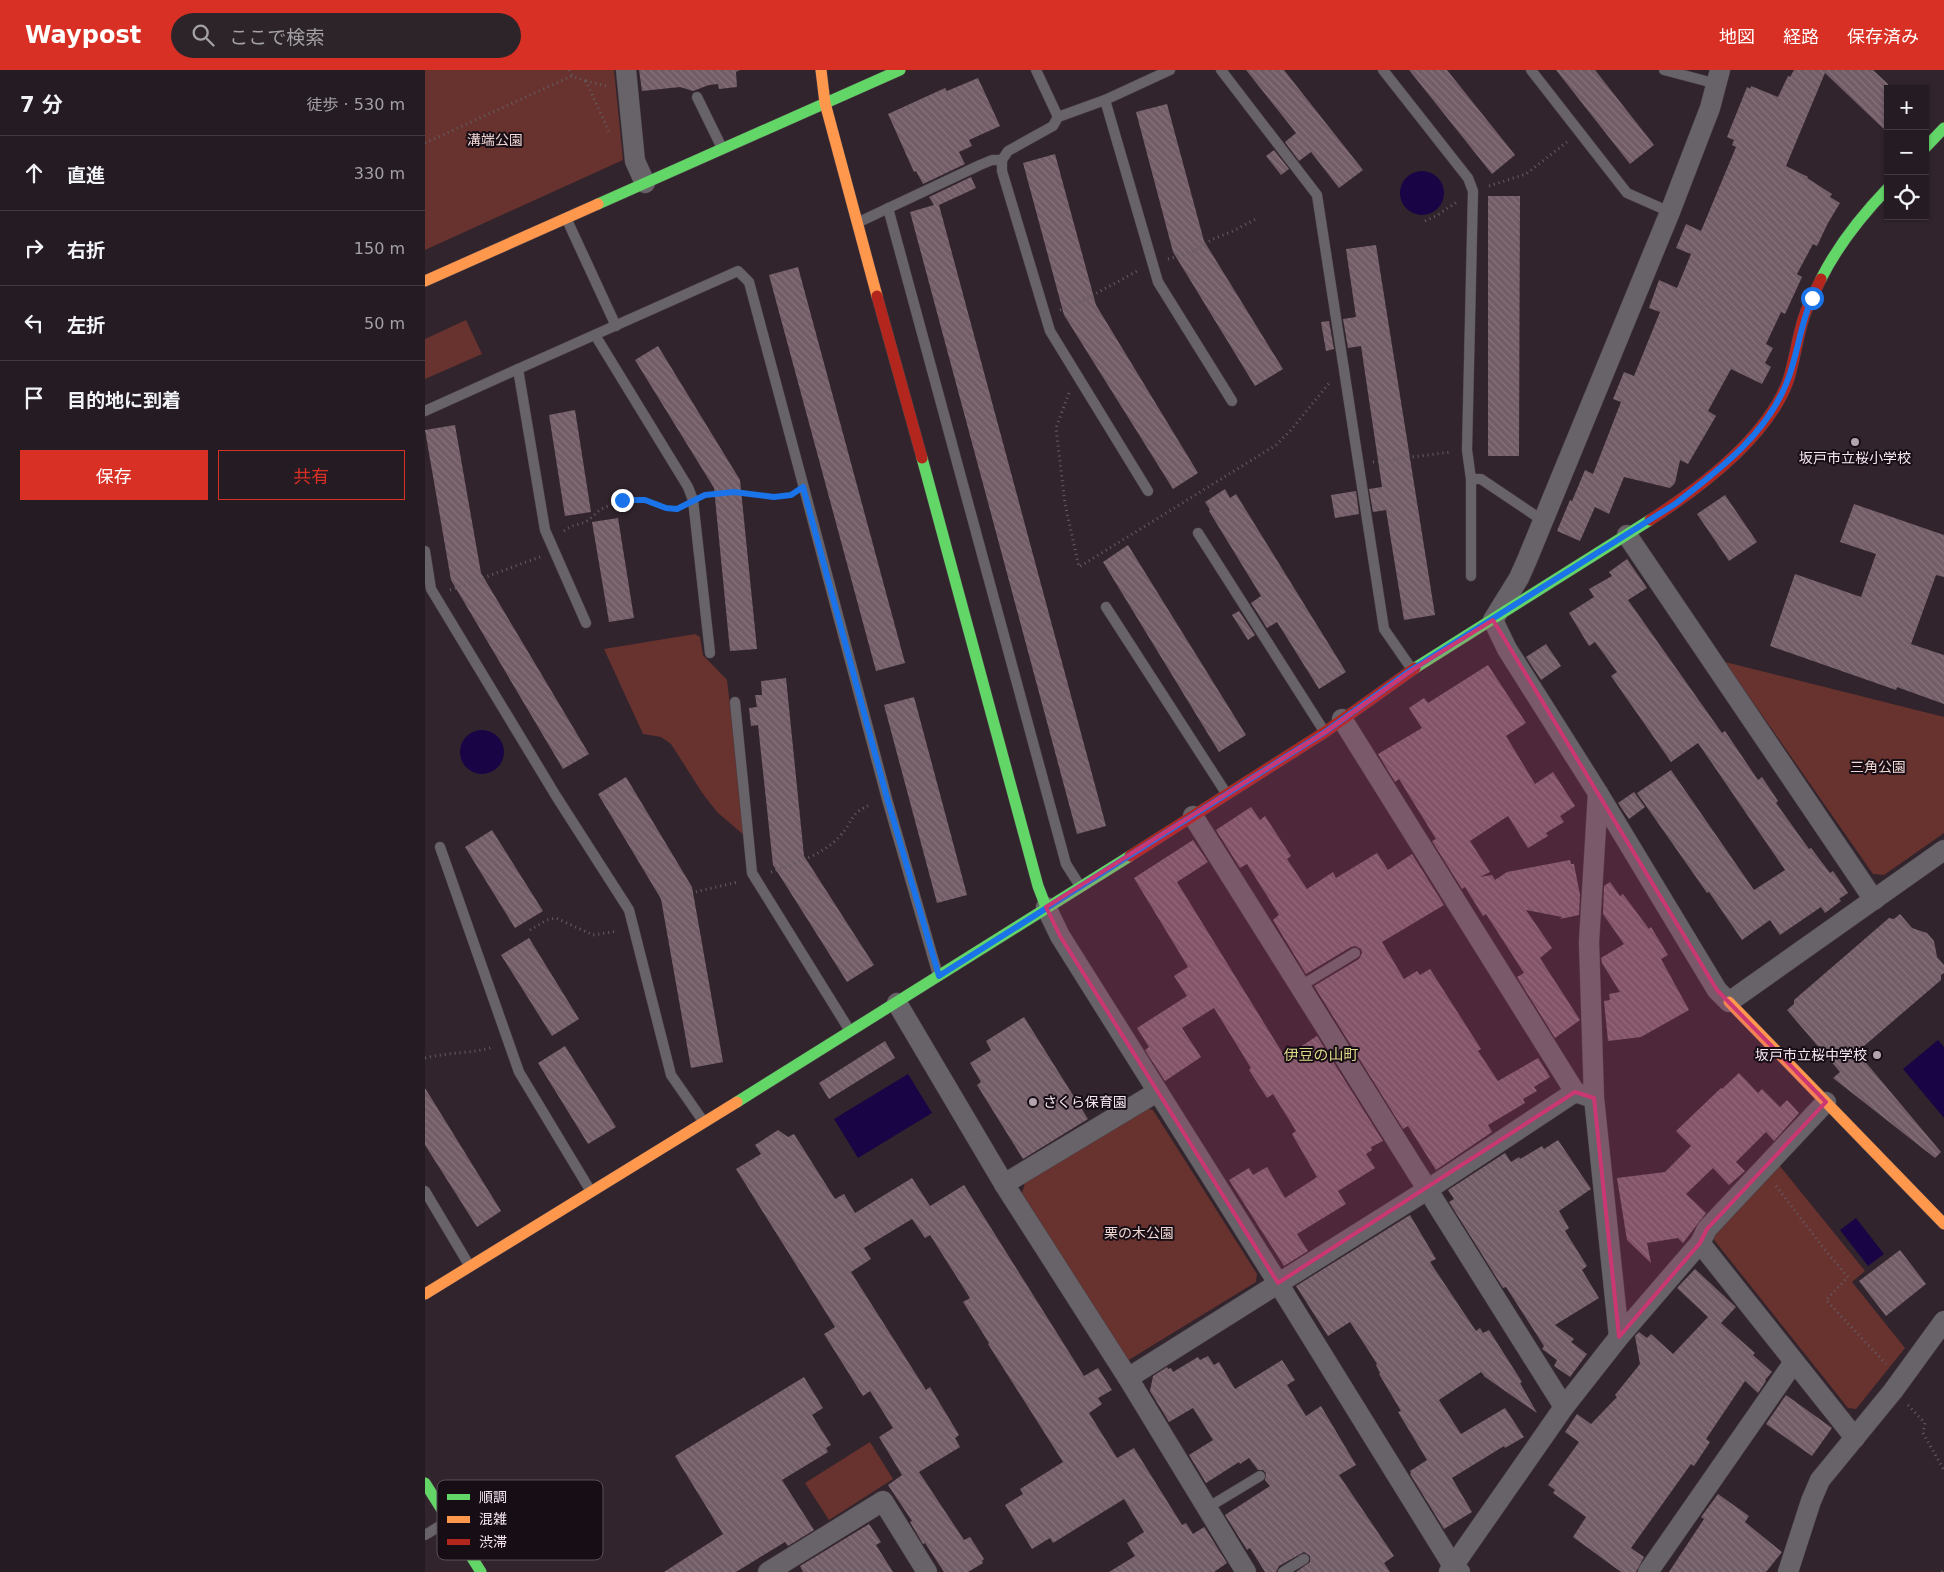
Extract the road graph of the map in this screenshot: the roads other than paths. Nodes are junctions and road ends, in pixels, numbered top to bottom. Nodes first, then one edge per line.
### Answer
1 (626, 70) edge
2 (821, 70) edge
3 (900, 70) edge
4 (1036, 70) edge
5 (1170, 70) edge
6 (1221, 70) edge
7 (1383, 70) edge
8 (1531, 70) edge
9 (1664, 70) edge
10 (1718, 77) edge
11 (697, 97) dead end
12 (1105, 100) junction
13 (825, 103) junction
14 (1058, 117) junction
15 (1944, 128) edge
16 (1929, 144) edge
17 (722, 149) junction
18 (1002, 160) junction
19 (645, 183) junction
20 (1884, 192) edge
21 (888, 208) junction
22 (1670, 212) junction
23 (566, 218) junction
24 (857, 223) junction
25 (425, 281) edge
26 (616, 326) junction
27 (595, 335) junction
28 (518, 369) junction
29 (1232, 401) dead end
30 (425, 411) edge
31 (1471, 479) junction
32 (1148, 491) dead end
33 (1542, 520) junction
34 (1198, 533) dead end
35 (1627, 536) junction
36 (425, 551) edge
37 (1471, 576) dead end
38 (1106, 607) dead end
39 (1493, 620) junction
40 (586, 623) dead end
41 (710, 653) dead end
42 (1411, 670) junction
43 (735, 702) dead end
44 (1343, 719) junction
45 (1325, 732) junction
46 (1598, 793) junction
47 (1227, 794) junction
48 (1193, 816) junction
49 (440, 847) dead end
50 (1944, 850) edge
51 (1080, 886) junction
52 (1874, 900) junction
53 (1046, 907) junction
54 (1355, 953) dead end
55 (939, 976) junction
56 (1299, 987) junction
57 (1729, 1002) junction
58 (897, 1003) junction
59 (851, 1032) junction
60 (1157, 1092) junction
61 (1575, 1092) junction
62 (1594, 1098) junction
63 (1827, 1102) junction
64 (704, 1122) junction
65 (1004, 1184) junction
66 (1427, 1190) junction
67 (425, 1191) edge
68 (591, 1191) junction
69 (1944, 1224) edge
70 (1700, 1243) junction
71 (469, 1266) junction
72 (1278, 1283) junction
73 (425, 1294) edge
74 (1944, 1321) edge
75 (1619, 1337) junction
76 (1794, 1362) junction
77 (1128, 1378) junction
78 (1564, 1407) junction
79 (1855, 1438) junction
80 (1260, 1476) dead end
81 (425, 1483) edge
82 (437, 1502) edge
83 (1207, 1508) junction
84 (437, 1527) edge
85 (425, 1535) edge
86 (1304, 1559) dead end
87 (473, 1560) edge
88 (781, 1569) edge
89 (1454, 1570) edge
90 (481, 1572) edge
91 (927, 1572) edge
92 (1246, 1572) edge
93 (1283, 1572) edge
94 (1648, 1572) edge
95 (1788, 1572) edge

1 - 19 street
2 - 13 street
3 - 13 street
4 - 14 lane
5 - 12 lane
6 - 42 lane
7 - 31 lane
8 - 22 lane
9 - 10 lane
10 - 22 street
11 - 17 lane
12 - 14 lane
12 - 29 lane
13 - 17 street
13 - 24 street
14 - 18 lane
15 - 16 street
17 - 19 street
18 - 21 lane
18 - 32 lane
19 - 23 street
20 - 35 street
21 - 24 lane
21 - 51 lane
22 - 33 street
23 - 25 street
23 - 26 lane
24 - 53 street
26 - 27 lane
26 - 55 lane
27 - 28 lane
27 - 41 lane
28 - 30 lane
28 - 40 lane
31 - 33 lane
31 - 37 lane
33 - 39 street
34 - 45 lane
35 - 39 street
35 - 52 street
36 - 64 lane
38 - 47 lane
39 - 42 street
39 - 46 street
42 - 44 street
43 - 59 lane
44 - 45 street
44 - 61 street
45 - 47 street
46 - 57 street
46 - 62 street
47 - 48 street
48 - 51 street
48 - 56 street
49 - 68 lane
50 - 52 street
51 - 53 street
52 - 57 street
53 - 55 street
53 - 60 street
54 - 56 lane
55 - 58 street
56 - 66 street
57 - 63 street
58 - 59 street
58 - 65 street
59 - 64 street
60 - 65 street
60 - 72 street
61 - 62 street
61 - 66 street
62 - 75 street
63 - 69 street
63 - 70 street
64 - 68 street
65 - 77 street
66 - 72 street
66 - 78 street
67 - 71 lane
68 - 71 street
70 - 75 street
70 - 76 street
71 - 73 street
72 - 77 street
72 - 89 street
74 - 79 street
75 - 78 street
76 - 79 street
76 - 94 street
77 - 83 street
78 - 89 street
79 - 95 street
80 - 83 lane
81 - 82 street
83 - 92 street
84 - 85 lane
86 - 93 lane
87 - 90 street
88 - 91 street

